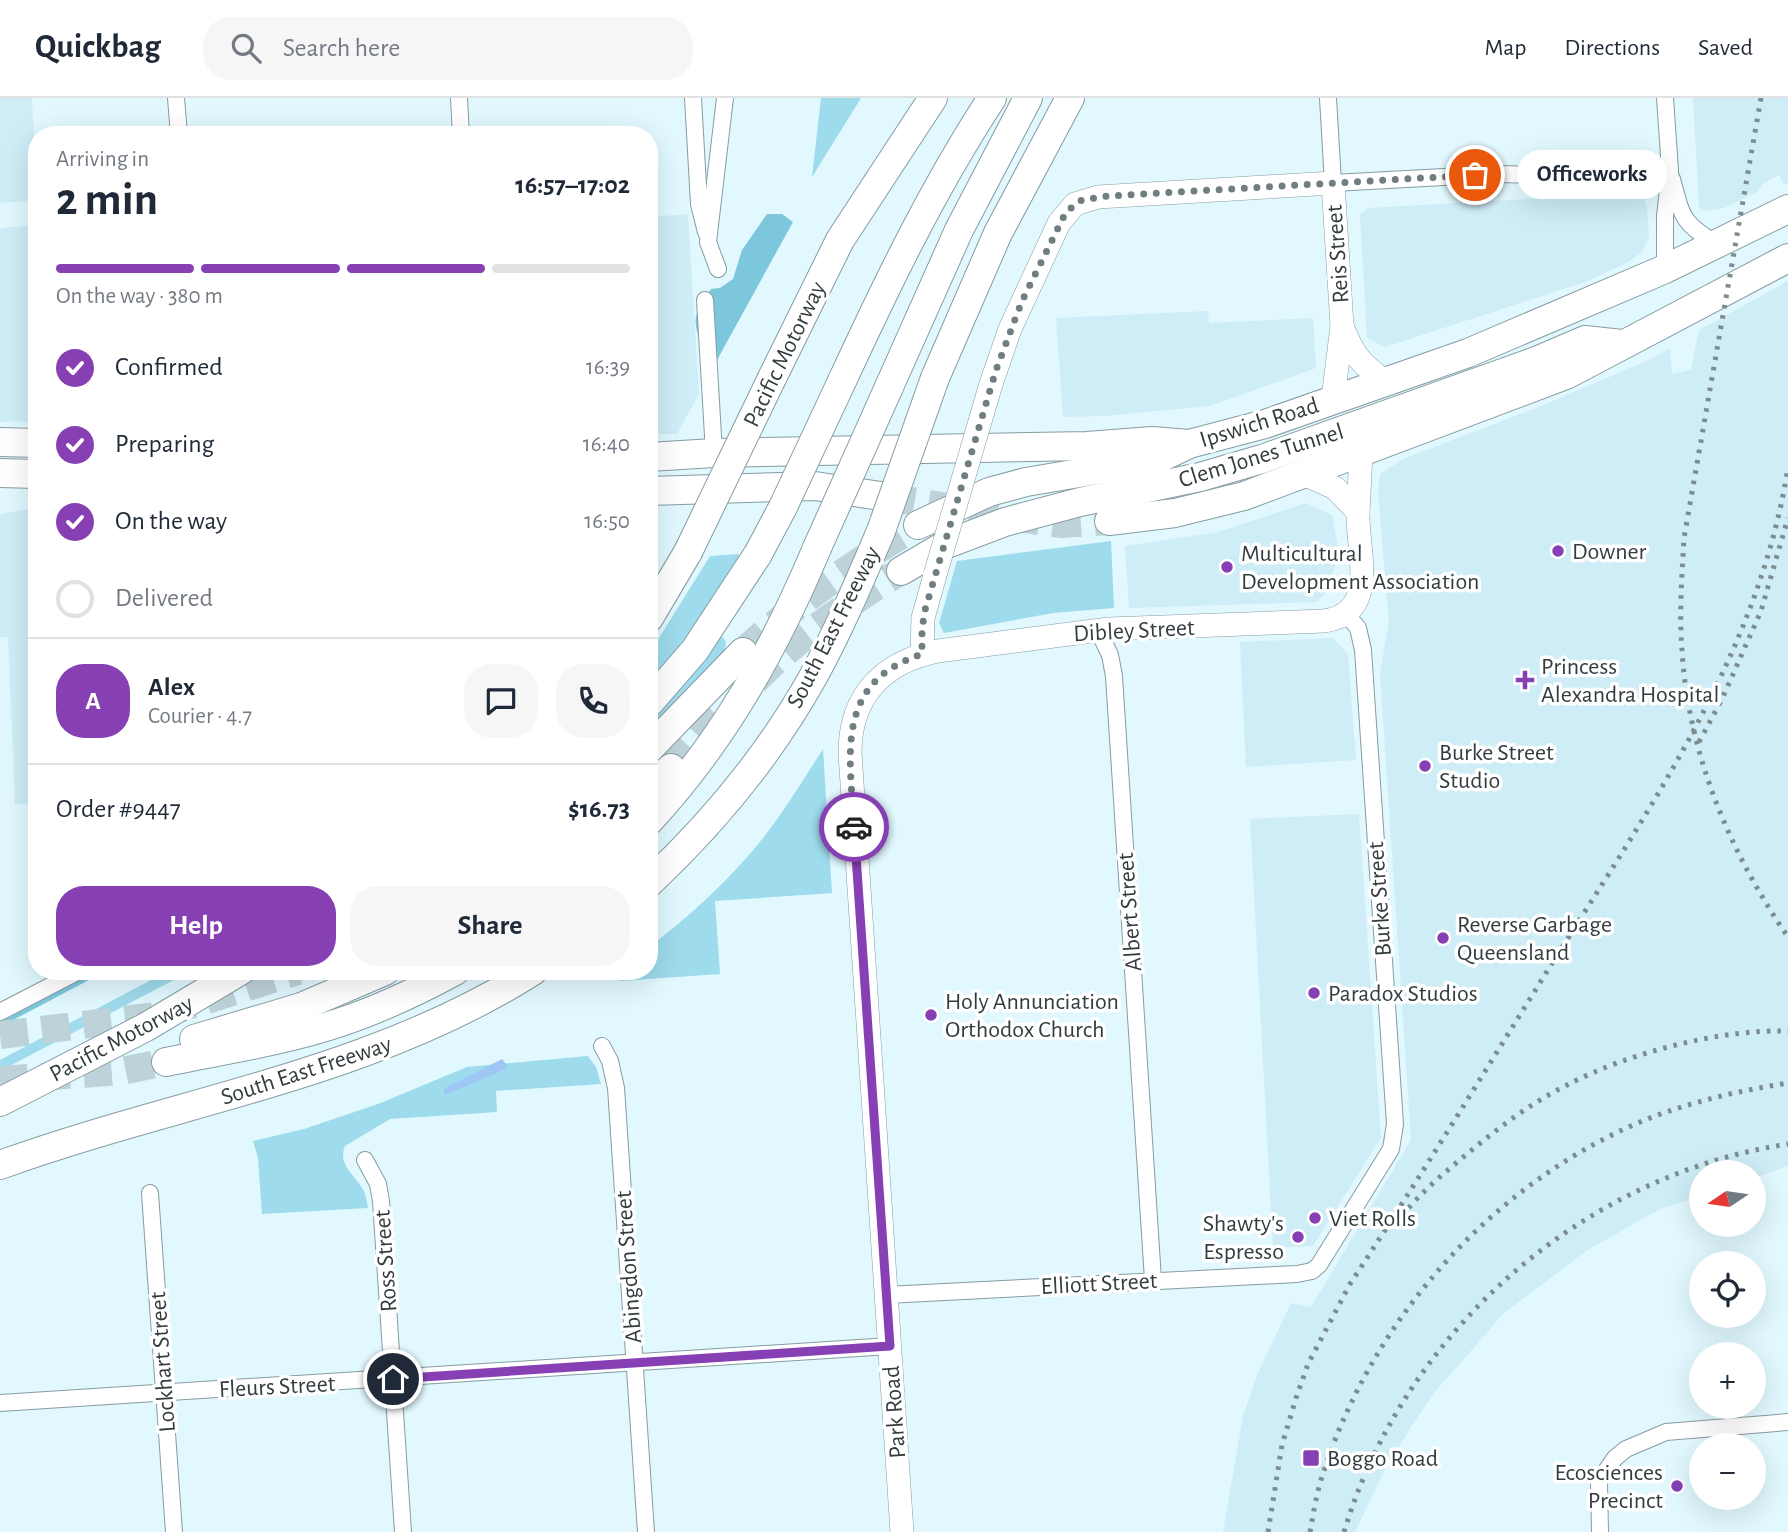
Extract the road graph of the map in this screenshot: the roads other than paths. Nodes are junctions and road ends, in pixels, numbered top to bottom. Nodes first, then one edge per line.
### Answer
1 (177, 98) edge
2 (458, 98) edge
3 (693, 98) edge
4 (725, 98) edge
5 (933, 98) edge
6 (992, 98) edge
7 (1028, 98) edge
8 (1070, 98) edge
9 (1328, 98) edge
10 (1665, 98) edge
11 (179, 126) edge
12 (460, 126) edge
13 (1670, 170) junction
14 (1333, 183) junction
15 (1788, 209) edge
16 (708, 242) junction
17 (1716, 244) junction
18 (1788, 258) edge
19 (718, 269) dead end
20 (1665, 269) junction
21 (705, 300) dead end
22 (1342, 326) junction
23 (1622, 344) junction
24 (1385, 381) junction
25 (1333, 399) junction
26 (0, 442) edge
27 (28, 443) edge
28 (1189, 444) junction
29 (714, 453) junction
30 (1361, 454) junction
31 (658, 456) edge
32 (0, 473) edge
33 (28, 474) edge
34 (1304, 474) junction
35 (658, 491) edge
36 (887, 497) tunnel mouth
37 (1358, 512) junction
38 (1109, 521) tunnel mouth
39 (918, 525) tunnel mouth
40 (901, 571) tunnel mouth
41 (658, 603) edge
42 (1346, 614) junction
43 (1098, 630) junction
44 (743, 652) tunnel mouth
45 (922, 654) junction
46 (658, 693) edge
47 (658, 741) edge
48 (671, 768) tunnel mouth
49 (658, 780) edge
50 (658, 810) edge
51 (658, 875) edge
52 (62, 980) edge
53 (225, 980) edge
54 (364, 980) edge
55 (437, 980) edge
56 (518, 980) edge
57 (0, 1012) edge
58 (602, 1046) dead end
59 (0, 1102) edge
60 (365, 1160) dead end
61 (0, 1164) edge
62 (150, 1193) dead end
63 (1312, 1271) joint
64 (1153, 1280) junction
65 (886, 1296) junction
66 (890, 1346) junction
67 (635, 1363) junction
68 (393, 1379) junction
69 (164, 1393) junction
70 (0, 1403) edge
71 (1788, 1422) edge
72 (174, 1532) edge
73 (404, 1532) edge
74 (646, 1532) edge
75 (902, 1532) edge
76 (1600, 1532) edge

1 - 11 street
2 - 12 street
3 - 16 street
4 - 16 street
5 - 41 highway, Pacific Motorway, bridge
6 - 46 highway, bridge
7 - 50 highway, bridge
8 - 51 highway, South East Freeway, bridge
9 - 14 street, Reis Street
10 - 13 street
13 - 14 street
13 - 17 street
13 - 20 street
14 - 22 street, Reis Street
14 - 45 street, bridge
15 - 17 highway, Ipswich Road
16 - 19 street
17 - 20 highway, Ipswich Road
18 - 23 highway
20 - 24 highway, Ipswich Road
21 - 29 street
22 - 24 street, Reis Street
22 - 25 street, Reis Street
23 - 30 highway
23 - 40 highway, Clem Jones Tunnel
24 - 25 highway, Ipswich Road
25 - 28 highway, Ipswich Road
26 - 27 highway
28 - 29 highway, Ipswich Road
28 - 39 highway, Clem Jones Tunnel
29 - 31 highway, Ipswich Road
30 - 34 highway
30 - 37 street
32 - 33 highway
34 - 37 street
34 - 38 highway
35 - 36 highway
37 - 42 street
42 - 43 street, Dibley Street
42 - 63 street, Burke Street
43 - 45 street, Dibley Street
43 - 64 street, Albert Street
44 - 47 highway
45 - 65 street, Park Road
48 - 49 highway
52 - 57 street
53 - 59 highway, Pacific Motorway
54 - 55 highway
56 - 61 highway, South East Freeway
58 - 67 street, Abingdon Street
60 - 68 street, Ross Street
62 - 69 street, Lockhart Street
63 - 64 street, Elliott Street
64 - 65 street, Elliott Street
65 - 66 street, Park Road
66 - 67 street, Fleurs Street
66 - 75 street, Park Road
67 - 68 street, Fleurs Street
67 - 74 street, Abingdon Street
68 - 69 street, Fleurs Street
68 - 73 street, Ross Street
69 - 70 street, Fleurs Street
69 - 72 street, Lockhart Street
71 - 76 street

